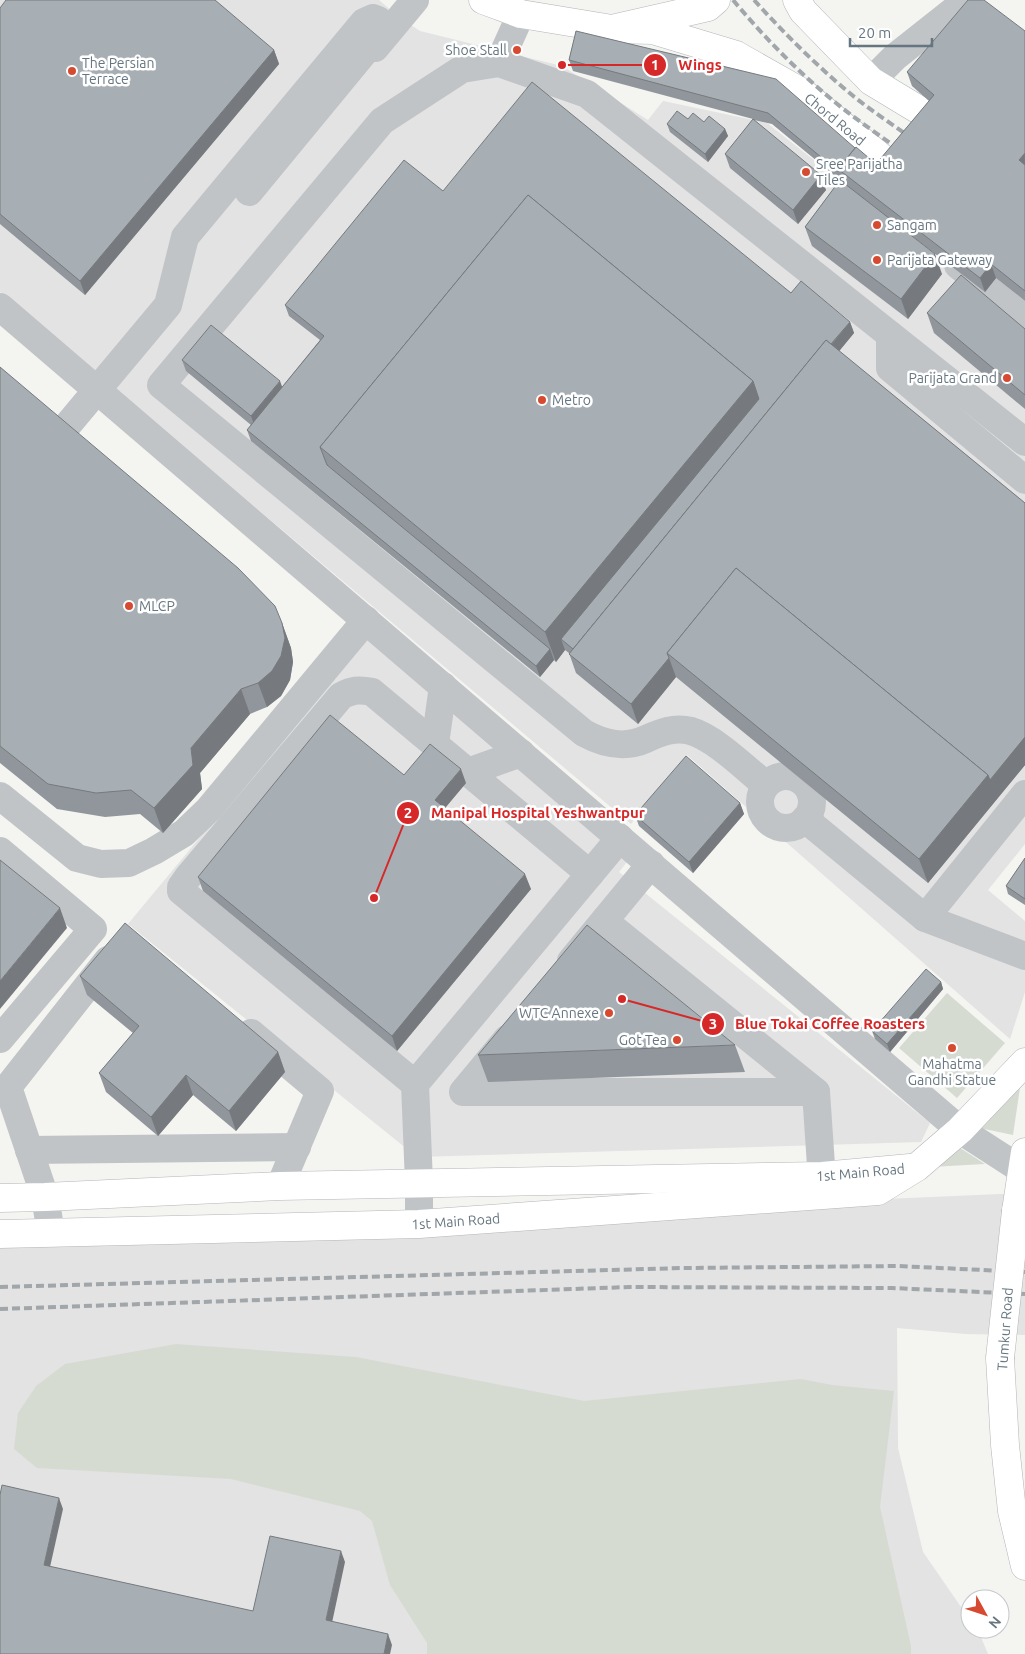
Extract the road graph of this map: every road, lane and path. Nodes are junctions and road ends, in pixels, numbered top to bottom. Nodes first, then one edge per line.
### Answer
1 (415, 0) edge
2 (483, 0) edge
3 (716, 0) edge
4 (797, 0) edge
5 (967, 0) edge
6 (522, 14) junction
7 (612, 29) junction
8 (498, 64) junction
9 (871, 81) junction
10 (970, 148) edge
11 (878, 155) junction
12 (884, 190) edge
13 (929, 196) edge
14 (941, 251) edge
15 (0, 307) edge
16 (1025, 319) edge
17 (0, 332) edge
18 (890, 335) junction
19 (92, 397) junction
20 (1025, 442) edge
21 (1025, 480) edge
22 (0, 506) edge
23 (366, 620) junction
24 (443, 686) junction
25 (435, 744) junction
26 (521, 753) junction
27 (468, 772) junction
28 (766, 785) junction
29 (1025, 794) edge
30 (0, 796) edge
31 (805, 819) junction
32 (620, 838) junction
33 (0, 851) edge
34 (651, 864) junction
35 (590, 874) junction
36 (925, 918) junction
37 (604, 921) junction
38 (124, 940) edge
39 (1025, 956) edge
40 (555, 981) edge
41 (229, 1015) edge
42 (524, 1018) edge
43 (0, 1039) edge
44 (1025, 1062) edge
45 (414, 1084) junction
46 (816, 1092) junction
47 (960, 1130) junction
48 (296, 1147) junction
49 (29, 1150) junction
50 (1024, 1161) edge
51 (419, 1183) junction
52 (822, 1185) junction
53 (280, 1186) junction
54 (45, 1197) junction
55 (0, 1198) edge
56 (419, 1224) junction
57 (51, 1232) junction
58 (0, 1234) edge
59 (1025, 1566) edge

1 - 19 lane
2 - 6 main road
3 - 7 main road
4 - 9 main road
5 - 9 lane
6 - 7 main road
6 - 8 lane
7 - 11 main road, Chord Road
8 - 18 lane
8 - 28 lane
9 - 10 main road
11 - 12 lane
11 - 13 main road, Chord Road
14 - 16 lane
15 - 19 lane
17 - 19 lane
18 - 20 lane
18 - 21 lane
19 - 22 lane
19 - 23 lane
23 - 24 lane
23 - 30 lane
24 - 25 lane
24 - 26 lane
25 - 27 lane
25 - 45 lane
26 - 27 lane
26 - 32 lane
27 - 35 lane
28 - 31 lane
28 - 31 lane
29 - 36 lane
31 - 36 lane
32 - 34 lane
32 - 35 lane
33 - 43 lane
34 - 37 lane
34 - 47 lane
35 - 45 lane
36 - 39 lane
37 - 40 lane
37 - 46 lane
38 - 49 lane
41 - 48 lane
42 - 46 lane
44 - 47 main road
45 - 51 lane
46 - 52 lane
47 - 50 lane
47 - 52 main road, 1st Main Road
48 - 49 lane
48 - 53 lane
49 - 54 lane
50 - 59 main road, Tumkur Road, bridge
51 - 52 main road, 1st Main Road
51 - 53 main road, 1st Main Road
51 - 56 lane
52 - 56 main road, 1st Main Road
53 - 54 main road, 1st Main Road
54 - 55 main road, 1st Main Road
54 - 57 lane
56 - 57 main road, 1st Main Road
57 - 58 main road, 1st Main Road

